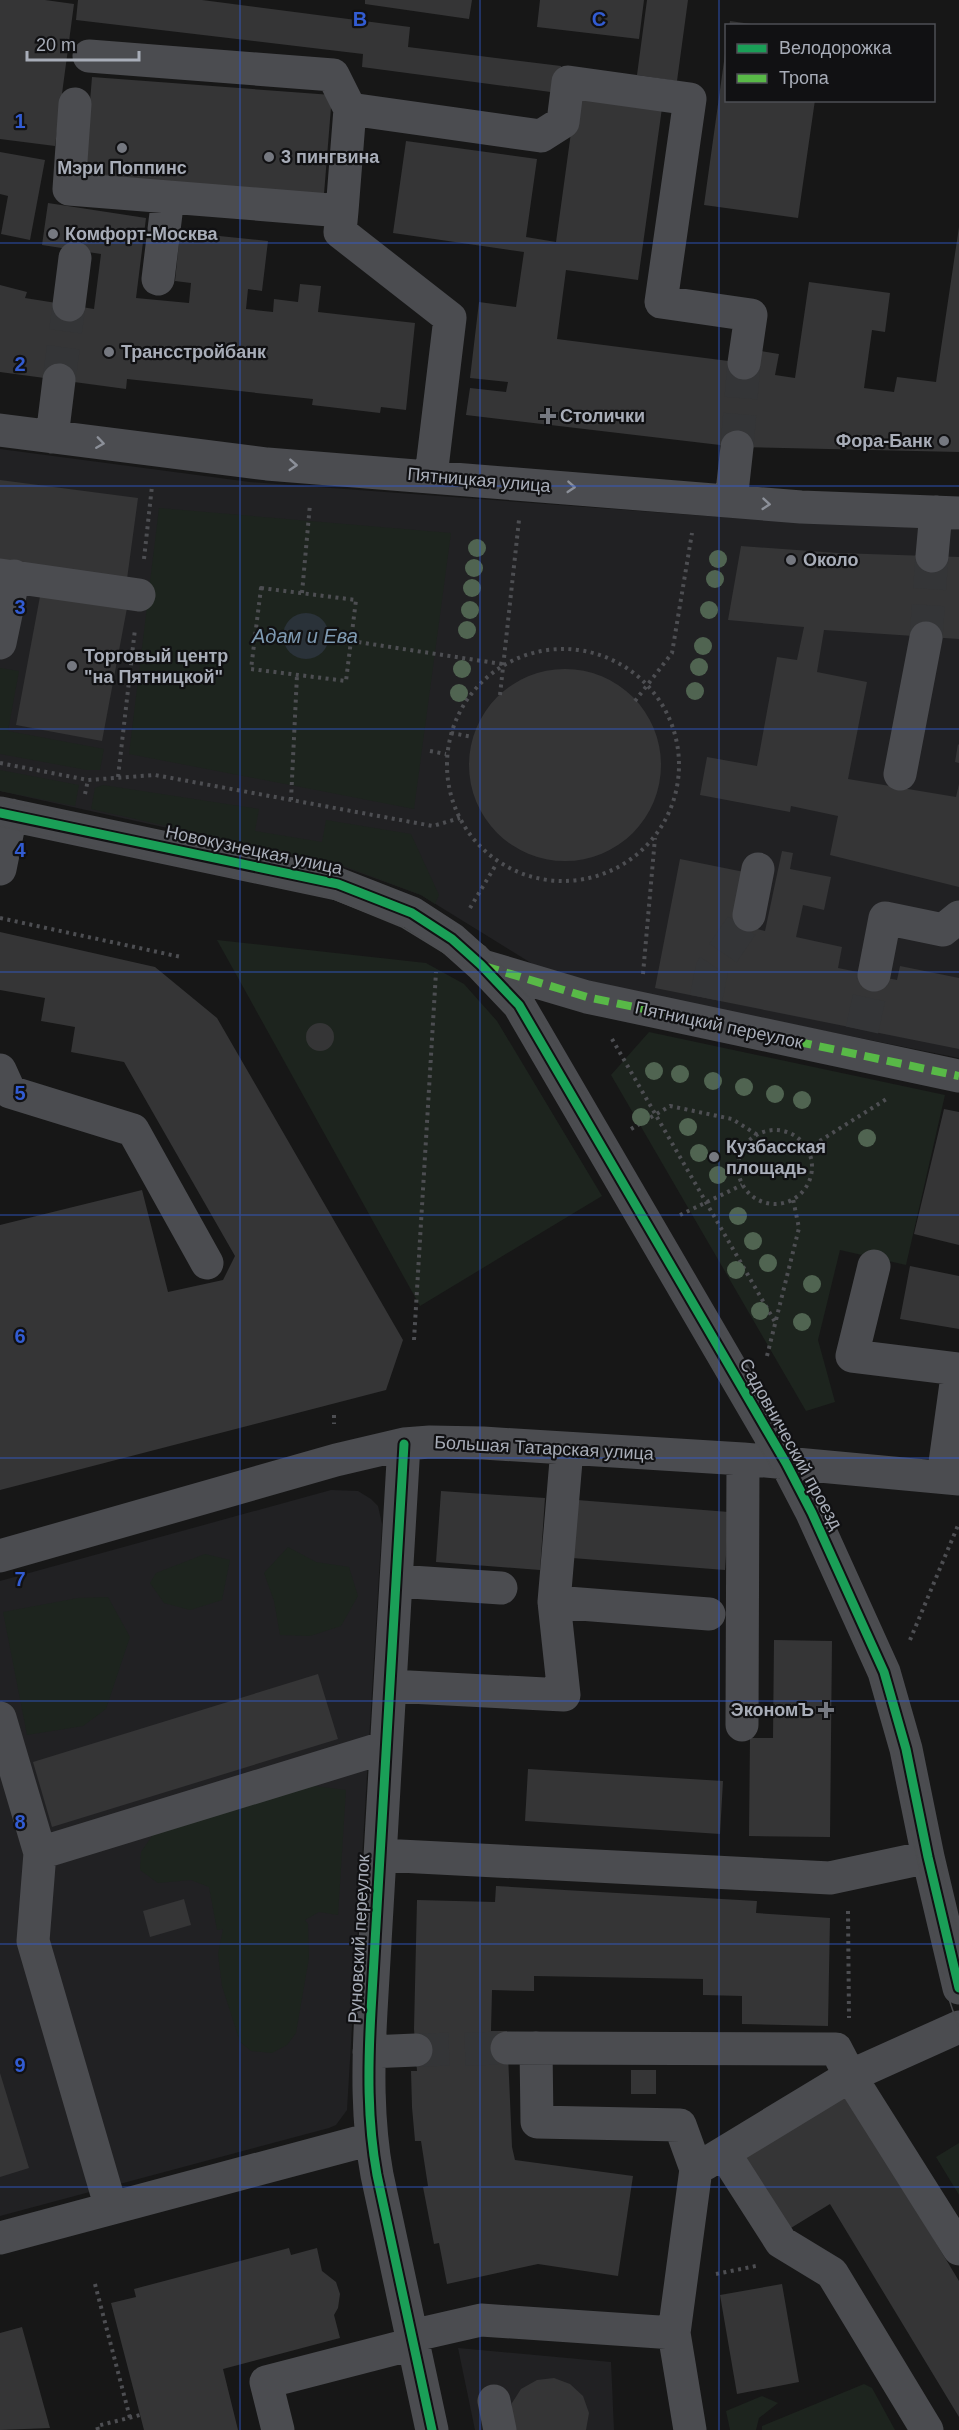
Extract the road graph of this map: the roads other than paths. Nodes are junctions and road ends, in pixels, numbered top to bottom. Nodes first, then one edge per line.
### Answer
1 (89, 56) dead end
2 (75, 104) dead end
3 (350, 109) junction
4 (168, 197) junction
5 (342, 211) junction
6 (75, 258) dead end
7 (159, 279) dead end
8 (69, 305) tunnel mouth
9 (744, 363) tunnel mouth
10 (59, 380) tunnel mouth
11 (0, 430) edge
12 (52, 437) junction
13 (737, 447) tunnel mouth
14 (431, 476) junction
15 (731, 501) junction
16 (947, 513) edge
17 (932, 556) tunnel mouth
18 (7, 575) edge
19 (139, 595) dead end
20 (926, 638) tunnel mouth
21 (0, 643) edge
22 (900, 774) dead end
23 (6, 814) edge
24 (0, 868) edge
25 (758, 869) dead end
26 (749, 915) tunnel mouth
27 (959, 917) edge
28 (481, 965) junction
29 (874, 975) tunnel mouth
30 (0, 1070) edge
31 (946, 1073) edge
32 (207, 1263) dead end
33 (874, 1266) dead end
34 (404, 1444) junction
35 (567, 1449) junction
36 (743, 1459) junction
37 (786, 1463) junction
38 (951, 1478) edge
39 (0, 1556) edge
40 (396, 1581) junction
41 (501, 1588) dead end
42 (554, 1602) junction
43 (710, 1614) dead end
44 (390, 1686) junction
45 (0, 1718) edge
46 (742, 1725) dead end
47 (387, 1747) junction
48 (40, 1854) junction
49 (380, 1855) junction
50 (940, 1870) edge
51 (959, 1988) edge
52 (959, 2027) edge
53 (416, 2050) tunnel mouth
54 (369, 2052) junction
55 (850, 2076) junction
56 (371, 2139) junction
57 (724, 2153) junction
58 (696, 2169) junction
59 (111, 2208) junction
60 (0, 2238) edge
61 (959, 2249) edge
62 (674, 2333) junction
63 (412, 2340) junction
64 (278, 2430) edge
65 (432, 2430) edge
66 (690, 2430) edge
67 (927, 2430) edge

1 - 3 street
2 - 4 street
3 - 5 street
3 - 9 street
4 - 5 street
4 - 7 street
5 - 14 street
6 - 8 street
10 - 12 street
11 - 12 street, Пятницкая улица
12 -> 14 street, Пятницкая улица
13 - 15 street
14 -> 15 street, Пятницкая улица
15 -> 16 street, Пятницкая улица
16 - 17 street
18 - 19 street
18 - 21 street
20 - 22 street
23 - 24 street
23 - 28 street, Новокузнецкая улица
25 - 26 street
27 - 29 street
28 - 31 street, Пятницкий переулок
28 - 37 street, Садовнический проезд
30 - 32 street
33 - 38 street
34 - 35 street, Большая Татарская улица
34 - 39 street, Большая Татарская улица
34 - 40 street, Руновский переулок
35 - 36 street, Большая Татарская улица
35 - 42 street
36 - 37 street, Большая Татарская улица
36 - 46 street
37 - 38 street, Большая Татарская улица
37 - 50 street, Садовнический проезд
40 - 41 street
40 - 44 street, Руновский переулок
42 - 43 street
42 - 44 street
44 - 47 street, Руновский переулок
45 - 48 street
47 - 48 street
47 - 49 street, Руновский переулок
48 - 59 street
49 - 50 street
49 - 54 street, Руновский переулок
50 - 51 street, Садовнический проезд
52 - 55 street
53 - 54 street
54 - 56 street, Руновский переулок
55 - 57 street
55 - 58 street
55 - 61 street
56 - 59 street
56 - 63 street, Руновский переулок
57 - 58 street
57 - 67 street
58 - 62 street
59 - 60 street
62 - 63 street
62 - 66 street
63 - 64 street
63 - 65 street, Руновский переулок

